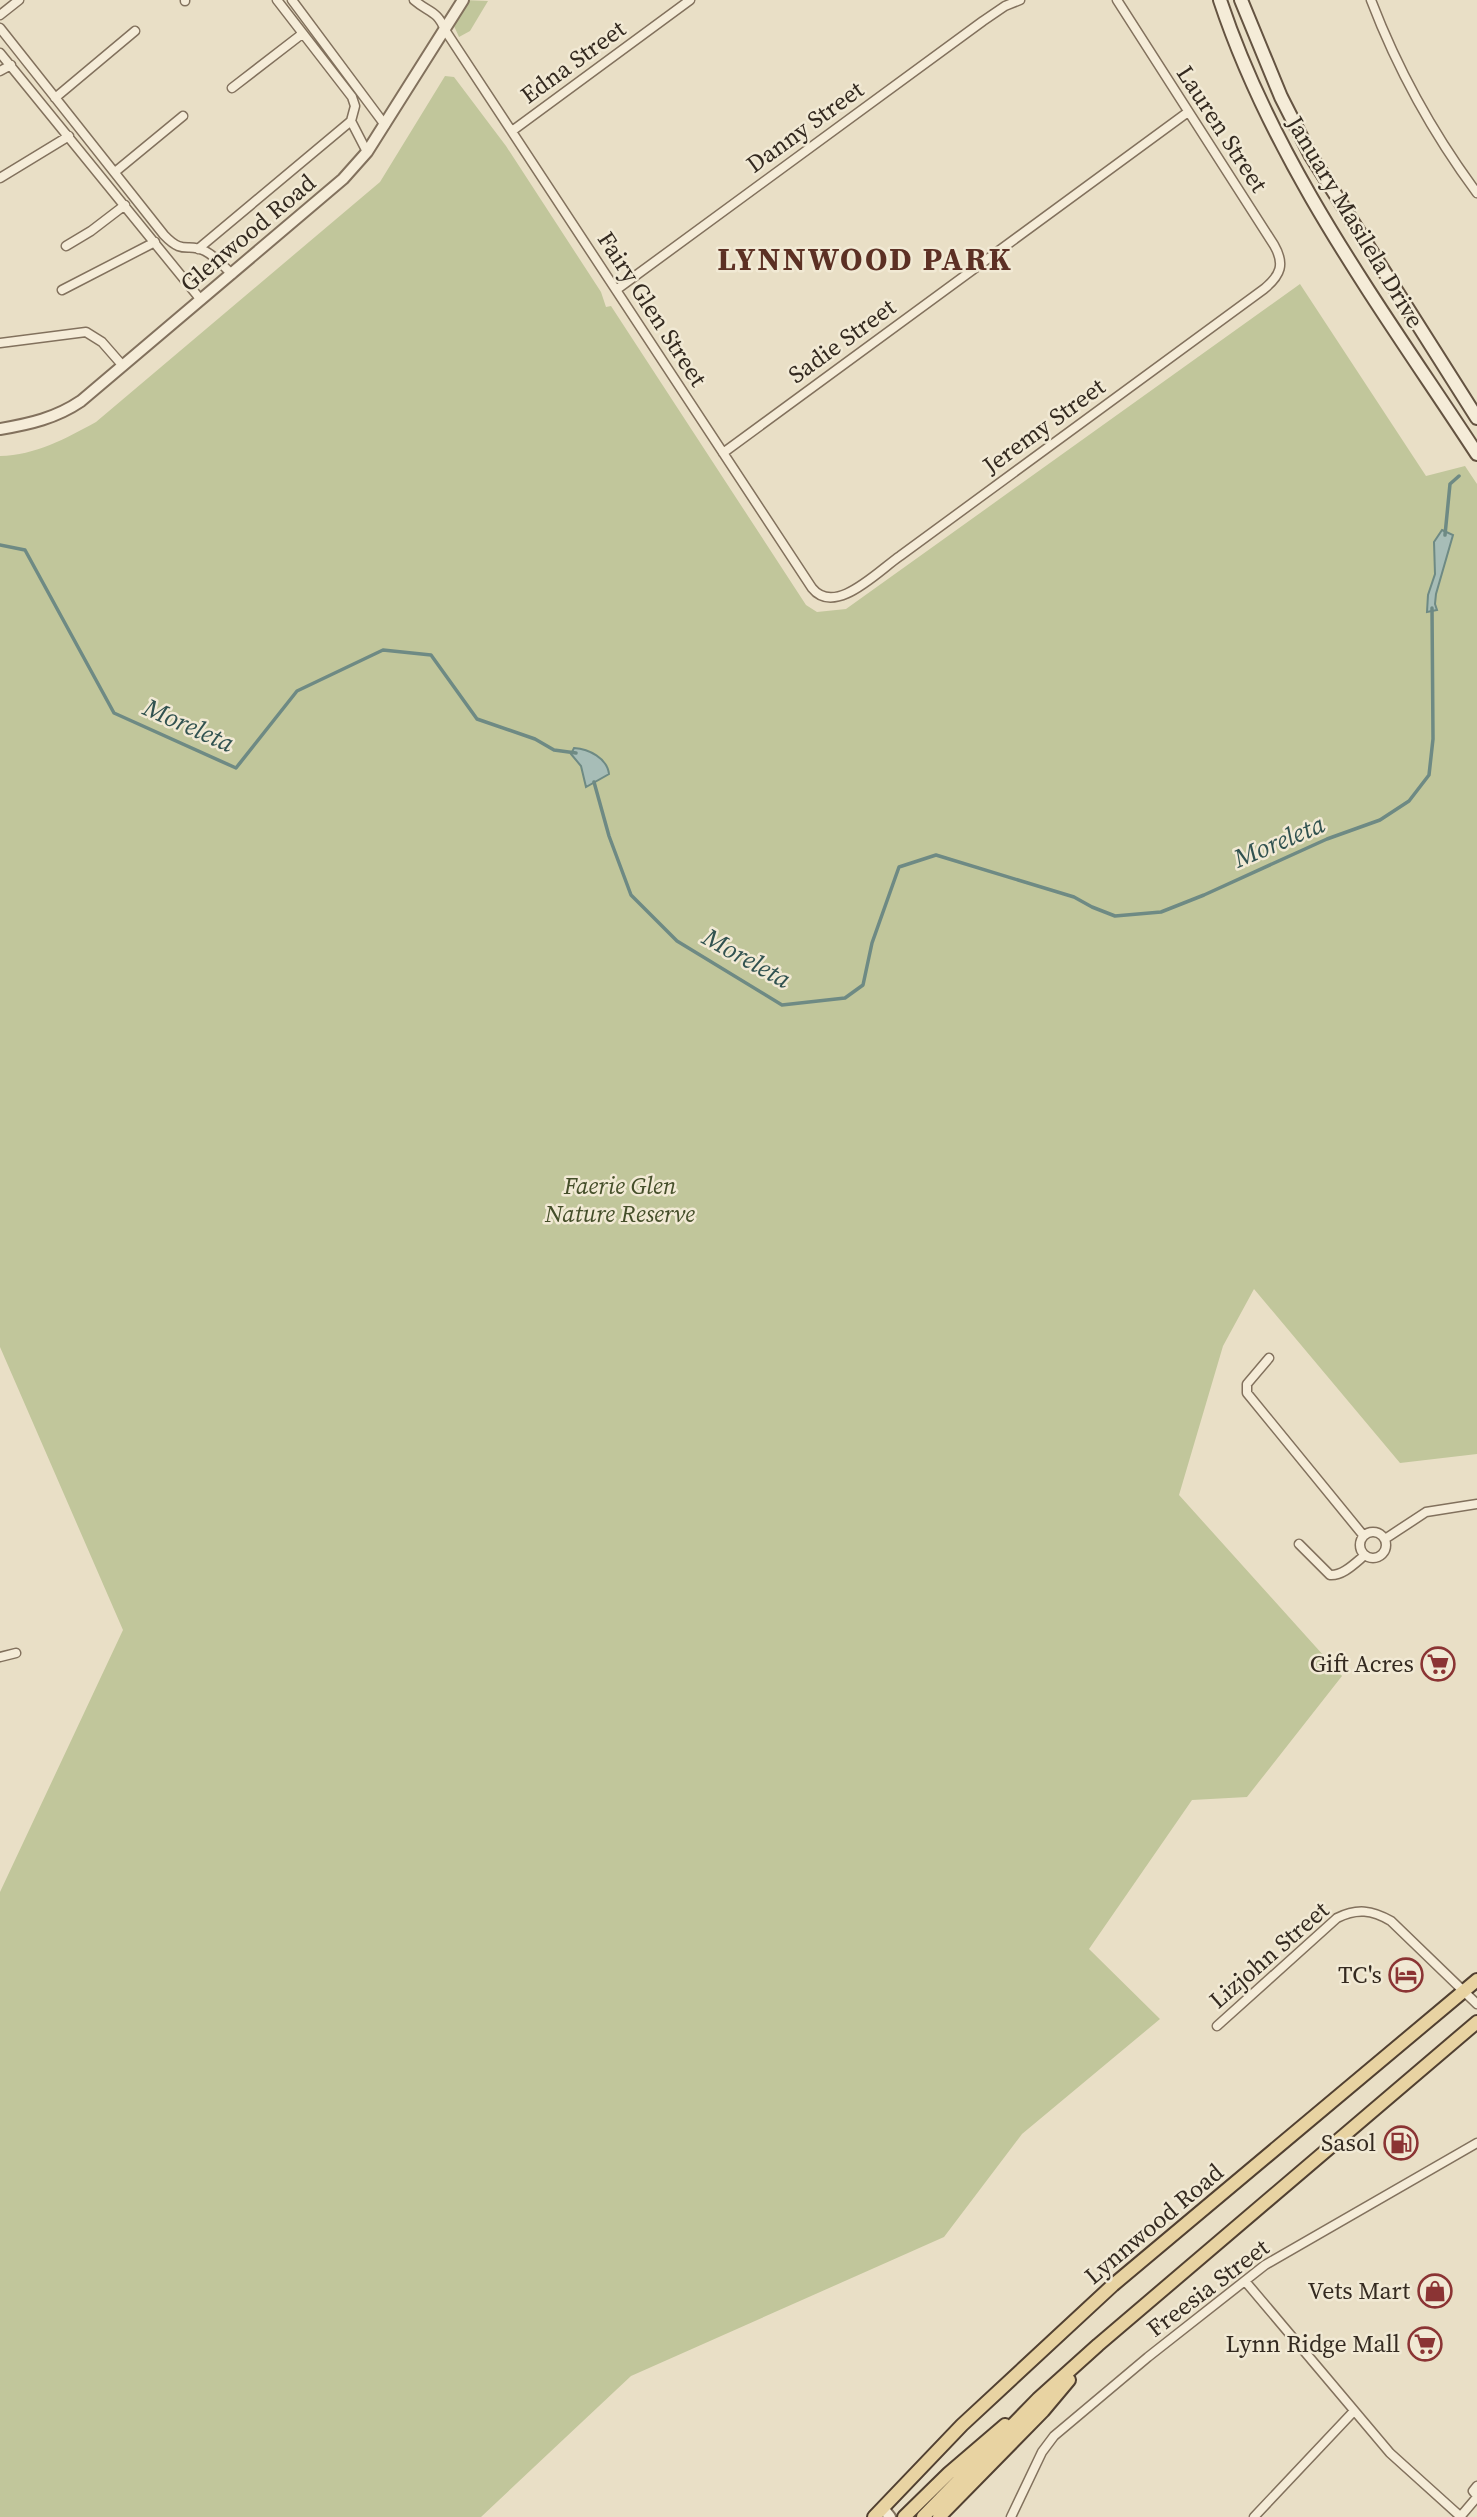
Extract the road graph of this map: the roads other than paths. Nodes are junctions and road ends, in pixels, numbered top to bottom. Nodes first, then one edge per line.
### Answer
1 (19, 0) edge
2 (276, 0) edge
3 (292, 0) edge
4 (414, 0) edge
5 (463, 0) edge
6 (691, 0) edge
7 (1020, 0) edge
8 (1117, 0) edge
9 (1220, 0) edge
10 (1241, 0) edge
11 (1371, 0) edge
12 (0, 15) edge
13 (0, 29) edge
14 (135, 30) dead end
15 (445, 30) junction
16 (302, 34) junction
17 (0, 53) edge
18 (11, 65) junction
19 (0, 71) edge
20 (232, 88) dead end
21 (55, 98) junction
22 (1188, 112) junction
23 (183, 116) dead end
24 (351, 121) junction
25 (385, 125) junction
26 (512, 131) junction
27 (69, 136) junction
28 (367, 152) junction
29 (115, 172) junction
30 (0, 178) edge
31 (1477, 193) edge
32 (125, 205) junction
33 (155, 242) junction
34 (66, 246) dead end
35 (198, 249) junction
36 (232, 274) junction
37 (1275, 281) joint
38 (62, 289) dead end
39 (616, 290) junction
40 (201, 300) junction
41 (0, 343) edge
42 (123, 366) junction
43 (1477, 418) edge
44 (0, 429) edge
45 (723, 453) junction
46 (1477, 454) edge
47 (834, 599) joint
48 (1269, 1358) dead end
49 (1477, 1504) edge
50 (1363, 1535) junction
51 (1385, 1539) junction
52 (1299, 1544) dead end
53 (1365, 1555) junction
54 (16, 1653) dead end
55 (0, 1657) edge
56 (1477, 1980) edge
57 (1464, 1991) junction
58 (1477, 2004) edge
59 (1477, 2022) edge
60 (1217, 2026) dead end
61 (1477, 2143) edge
62 (1245, 2281) junction
63 (1098, 2345) junction
64 (1038, 2399) junction
65 (1354, 2411) junction
66 (1477, 2486) edge
67 (1477, 2497) edge
68 (882, 2514) edge
69 (904, 2517) edge
70 (923, 2517) edge
71 (939, 2517) edge
72 (1011, 2517) edge
73 (1254, 2517) edge
74 (1461, 2517) edge

1 - 12 street
2 - 16 street
3 - 25 street
4 - 15 street, Fairy Glen Street
5 - 15 street, Glenwood Road
6 - 26 street, Edna Street
7 - 39 street, Danny Street
8 - 22 street, Lauren Street
9 - 46 main road, January Masilela Drive
10 - 43 main road, January Masilela Drive
11 - 31 street
13 - 21 street
14 - 21 street
15 - 25 street, Glenwood Road
15 - 26 street, Fairy Glen Street
16 - 20 street
16 - 24 street
17 - 18 street
18 - 19 street
18 - 27 street
21 - 29 street
22 - 37 street, Lauren Street
22 - 45 street, Sadie Street
23 - 29 street
24 - 28 street
24 - 35 street
25 - 28 street, Glenwood Road
26 - 39 street, Fairy Glen Street
27 - 30 street
27 - 32 street
28 - 36 street, Glenwood Road
29 - 35 street
32 - 33 street
32 - 34 street
33 - 38 street
33 - 40 street
35 - 36 street
36 - 40 street, Glenwood Road
37 - 47 street, Jeremy Street
39 - 45 street, Fairy Glen Street
40 - 42 street, Glenwood Road
41 - 42 street
42 - 44 street, Glenwood Road
45 - 47 street, Fairy Glen Street
48 - 50 street
49 - 51 street
50 - 51 street
50 - 53 street
51 - 53 street
52 - 53 street
54 - 55 street
56 - 57 main road, Lynnwood Road
57 - 58 street
57 - 60 street, Lizjohn Street
57 - 68 main road, Lynnwood Road
59 - 63 main road
61 - 62 street, Freesia Street
62 - 65 street
62 - 72 street, Freesia Street
63 - 64 main road
63 - 71 main road
64 - 69 main road
64 - 70 main road
65 - 73 street
65 - 74 street
66 - 67 street
67 - 74 street

